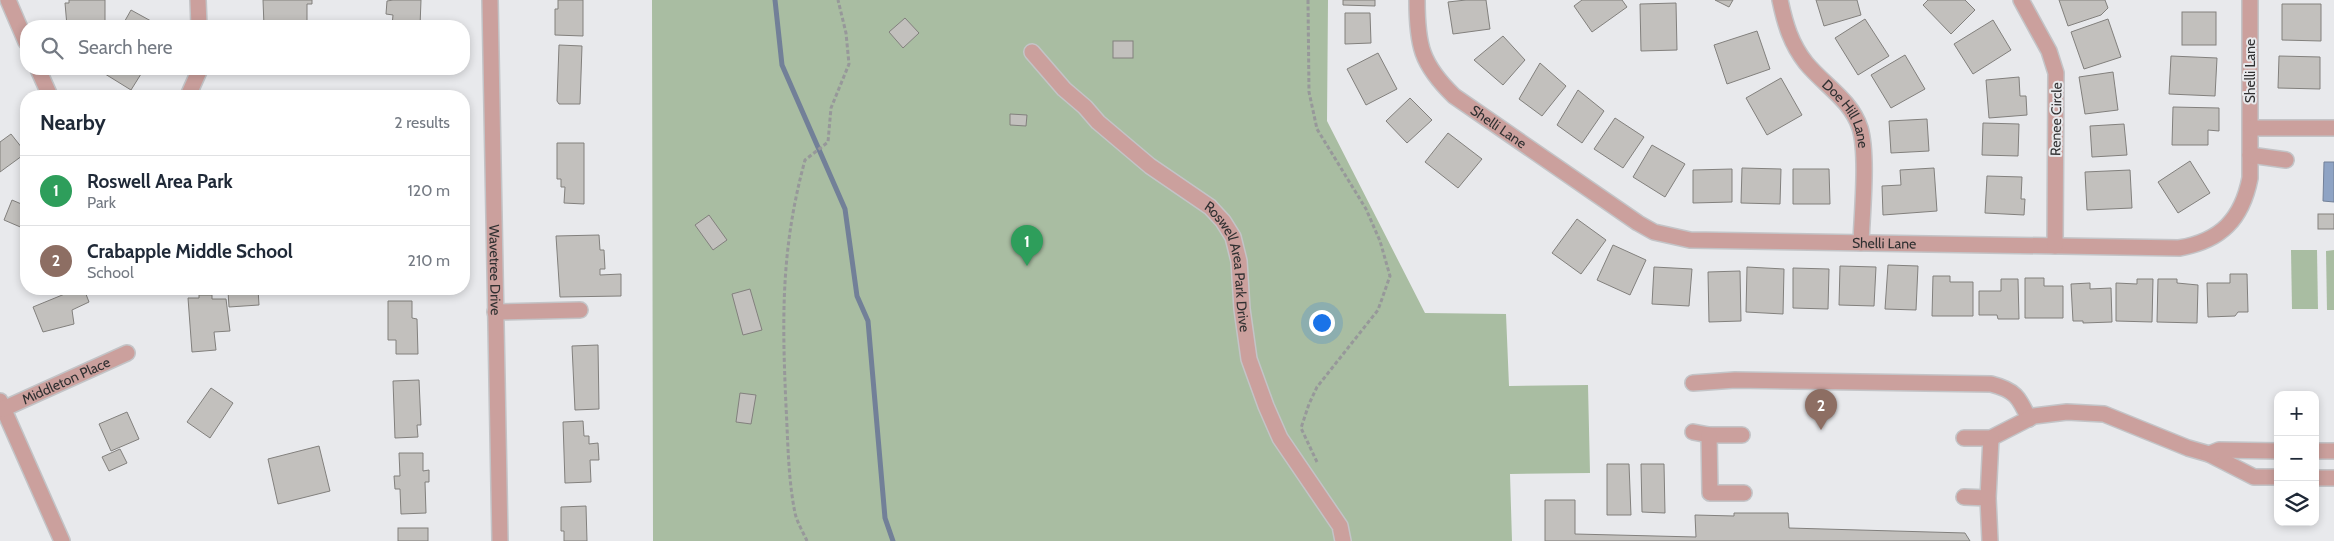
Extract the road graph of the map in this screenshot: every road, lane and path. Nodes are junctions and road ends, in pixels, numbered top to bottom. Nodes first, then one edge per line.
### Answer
1 (8, 0) edge
2 (198, 0) edge
3 (490, 0) edge
4 (838, 0) edge
5 (1308, 0) edge
6 (1417, 0) edge
7 (1780, 0) edge
8 (2021, 0) edge
9 (2250, 0) edge
10 (199, 20) edge
11 (20, 28) edge
12 (1032, 52) dead end
13 (41, 75) edge
14 (197, 75) edge
15 (47, 90) edge
16 (191, 90) edge
17 (2251, 128) junction
18 (2334, 128) edge
19 (2250, 155) junction
20 (2286, 160) dead end
21 (1861, 243) junction
22 (2055, 246) junction
23 (580, 310) dead end
24 (496, 312) junction
25 (127, 353) dead end
26 (1693, 383) dead end
27 (2, 405) edge
28 (2029, 419) junction
29 (1300, 428) dead end
30 (1693, 432) dead end
31 (1709, 435) junction
32 (1742, 435) dead end
33 (1964, 438) dead end
34 (1991, 438) junction
35 (2274, 451) edge
36 (2319, 451) edge
37 (2334, 451) edge
38 (2209, 454) junction
39 (2274, 477) edge
40 (2319, 478) edge
41 (2334, 478) edge
42 (1744, 494) dead end
43 (1964, 497) dead end
44 (1988, 498) junction
45 (62, 541) edge
46 (500, 541) edge
47 (807, 541) edge
48 (1343, 541) edge
49 (1990, 541) edge

1 - 11 street
2 - 10 street
3 - 24 street, Wavetree Drive
4 - 47 path
5 - 29 path
6 - 21 street, Shelli Lane
7 - 21 street, Doe Hill Lane
8 - 22 street, Renee Circle
9 - 17 street, Shelli Lane
12 - 48 street, Roswell Area Park Drive
13 - 15 street
14 - 16 street
17 - 18 street
17 - 19 street, Shelli Lane
19 - 20 street
19 - 22 street, Shelli Lane
21 - 22 street, Shelli Lane
23 - 24 street
24 - 46 street, Wavetree Drive
25 - 27 street, Middleton Place
26 - 28 street
27 - 45 street
28 - 34 street
28 - 38 street
30 - 31 street
31 - 32 street
31 - 42 street
33 - 34 street
34 - 44 street
35 - 38 street
36 - 37 street
38 - 39 street
40 - 41 street
43 - 44 street
44 - 49 street

